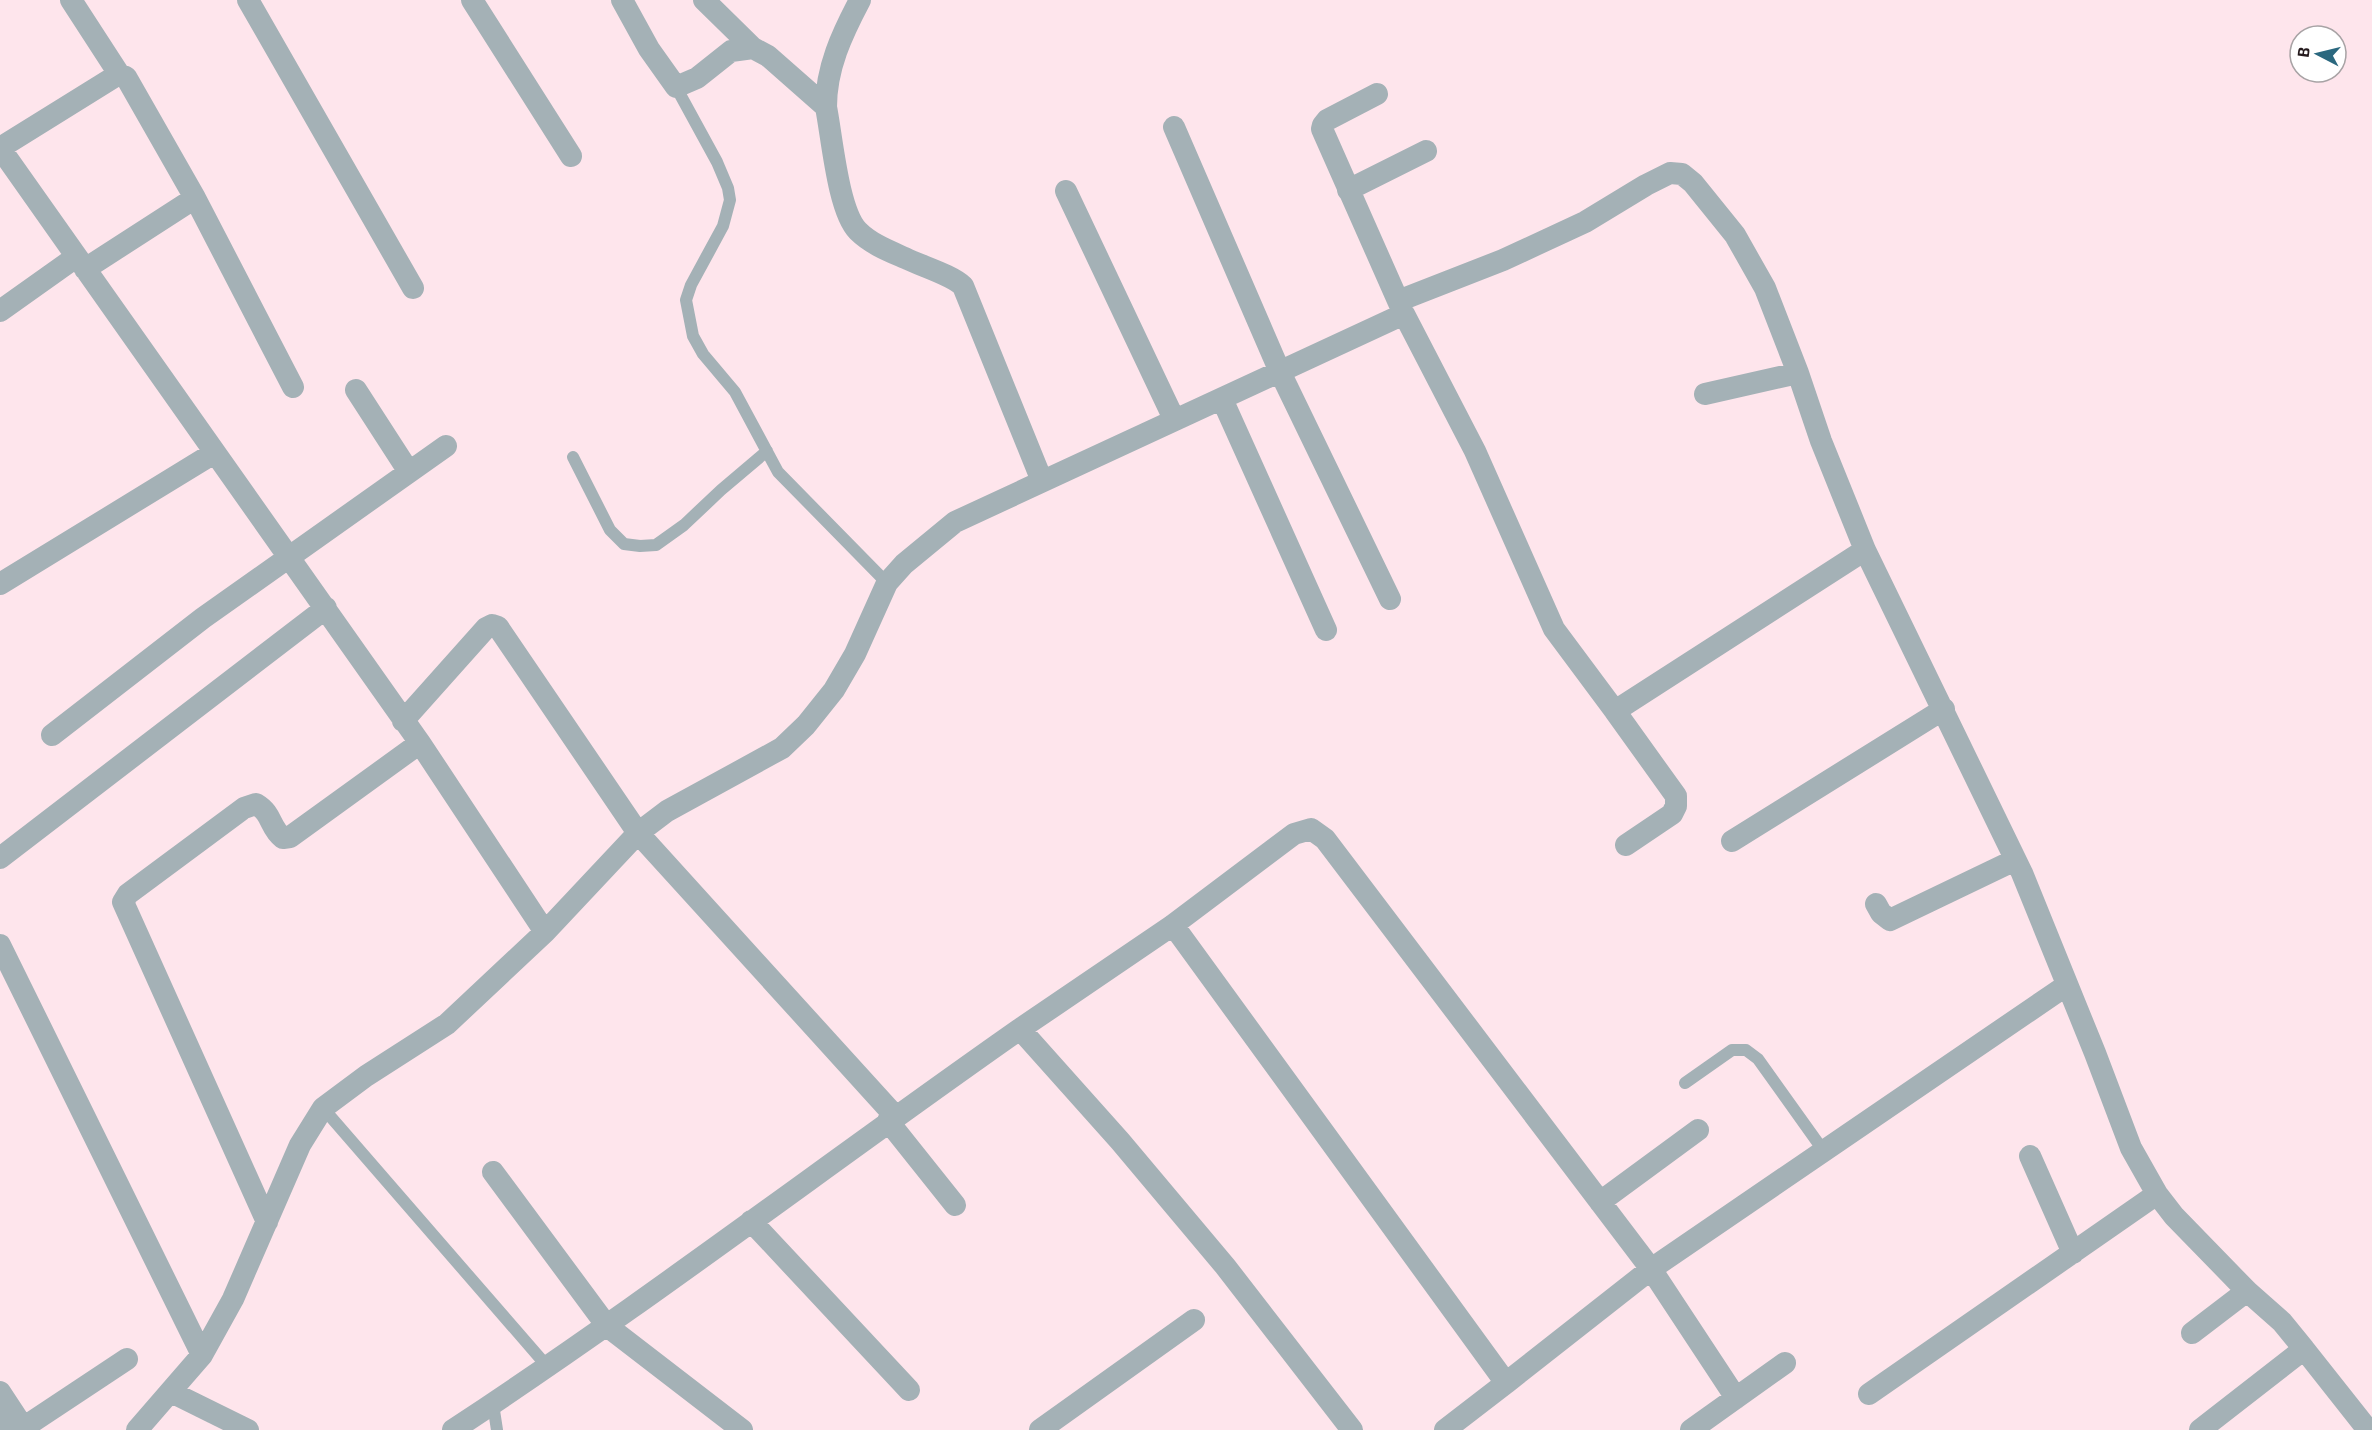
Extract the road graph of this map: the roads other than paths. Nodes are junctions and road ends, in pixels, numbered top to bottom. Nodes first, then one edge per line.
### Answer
1 (71, 0) edge
2 (248, 0) edge
3 (472, 0) edge
4 (622, 0) edge
5 (704, 0) edge
6 (860, 0) edge
7 (753, 48) junction
8 (119, 74) junction
9 (676, 87) junction
10 (1377, 94) dead end
11 (826, 107) junction
12 (1174, 127) dead end
13 (1426, 151) dead end
14 (570, 156) dead end
15 (1348, 190) junction
16 (1066, 191) dead end
17 (195, 198) junction
18 (81, 263) junction
19 (413, 288) dead end
20 (1401, 307) junction
21 (0, 311) edge
22 (1280, 372) junction
23 (1798, 373) junction
24 (293, 387) dead end
25 (356, 390) dead end
26 (1705, 394) dead end
27 (1222, 399) junction
28 (1174, 419) junction
29 (446, 446) dead end
30 (767, 451) junction
31 (214, 453) junction
32 (573, 458) dead end
33 (409, 472) junction
34 (1042, 481) junction
35 (1865, 550) junction
36 (288, 557) junction
37 (886, 583) junction
38 (0, 584) edge
39 (1390, 599) dead end
40 (326, 608) junction
41 (1326, 630) dead end
42 (1944, 709) junction
43 (1615, 711) junction
44 (403, 721) junction
45 (52, 735) dead end
46 (420, 743) junction
47 (638, 833) junction
48 (1732, 841) dead end
49 (1626, 845) dead end
50 (0, 858) edge
51 (2015, 860) junction
52 (1876, 904) dead end
53 (1173, 925) junction
54 (545, 932) junction
55 (0, 945) edge
56 (2067, 985) junction
57 (1020, 1029) junction
58 (1685, 1083) dead end
59 (324, 1108) junction
60 (892, 1119) junction
61 (1698, 1130) dead end
62 (1823, 1150) junction
63 (2030, 1156) dead end
64 (493, 1172) dead end
65 (2157, 1194) junction
66 (1600, 1202) junction
67 (955, 1205) dead end
68 (751, 1221) junction
69 (267, 1222) junction
70 (2073, 1253) junction
71 (1651, 1269) junction
72 (2247, 1291) junction
73 (1194, 1320) dead end
74 (607, 1326) junction
75 (2192, 1333) dead end
76 (2304, 1349) junction
77 (202, 1355) junction
78 (127, 1359) dead end
79 (1785, 1363) dead end
80 (546, 1365) junction
81 (1506, 1383) junction
82 (909, 1390) dead end
83 (0, 1392) edge
84 (171, 1392) junction
85 (1869, 1394) dead end
86 (1736, 1398) junction
87 (493, 1404) junction
88 (0, 1423) edge
89 (2214, 1426) edge
90 (1455, 1427) edge
91 (18, 1429) edge
92 (137, 1430) edge
93 (248, 1430) edge
94 (453, 1430) edge
95 (497, 1430) edge
96 (742, 1430) edge
97 (1040, 1430) edge
98 (1352, 1430) edge
99 (1691, 1430) edge
100 (2368, 1430) edge

1 - 8 street
2 - 19 street
3 - 14 street
4 - 9 street
5 - 7 street
6 - 11 street
7 - 9 street
7 - 11 street
8 - 17 street
8 - 18 street
9 - 30 lane
10 - 15 street
11 - 34 street
12 - 22 street
13 - 15 street
15 - 20 street
16 - 28 street
17 - 18 street
17 - 24 street
18 - 21 street
18 - 31 street
20 - 22 street
20 - 23 street
20 - 43 street
22 - 27 street
22 - 39 street
23 - 26 street
23 - 35 street
25 - 33 street
27 - 28 street
27 - 41 street
28 - 34 street
29 - 33 street
30 - 32 lane
30 - 37 lane
31 - 36 street
31 - 38 street
33 - 36 street
34 - 37 street
35 - 42 street
35 - 43 street
36 - 40 street
36 - 45 street
37 - 47 street
40 - 44 street
40 - 50 street
42 - 48 street
42 - 51 street
43 - 49 street
44 - 46 street
44 - 47 street
46 - 54 street
46 - 69 street
47 - 54 street
47 - 60 street
51 - 52 street
51 - 56 street
53 - 57 street
53 - 66 street
53 - 81 street
54 - 59 street
55 - 77 street
56 - 62 street
56 - 65 street
57 - 60 street
57 - 98 street
58 - 62 lane
59 - 69 street
59 - 80 lane
60 - 67 street
60 - 68 street
61 - 66 street
62 - 71 street
63 - 70 street
64 - 74 street
65 - 70 street
65 - 72 street
66 - 71 street
68 - 74 street
68 - 82 street
69 - 77 street
70 - 85 street
71 - 81 street
71 - 86 street
72 - 75 street
72 - 76 street
73 - 97 street
74 - 80 street
74 - 96 street
76 - 89 street
76 - 100 street
77 - 84 street
78 - 91 street
79 - 86 street
80 - 87 street
81 - 90 street
83 - 91 street
84 - 92 street
84 - 93 street
86 - 99 street
87 - 94 street
87 - 95 lane
88 - 91 street

